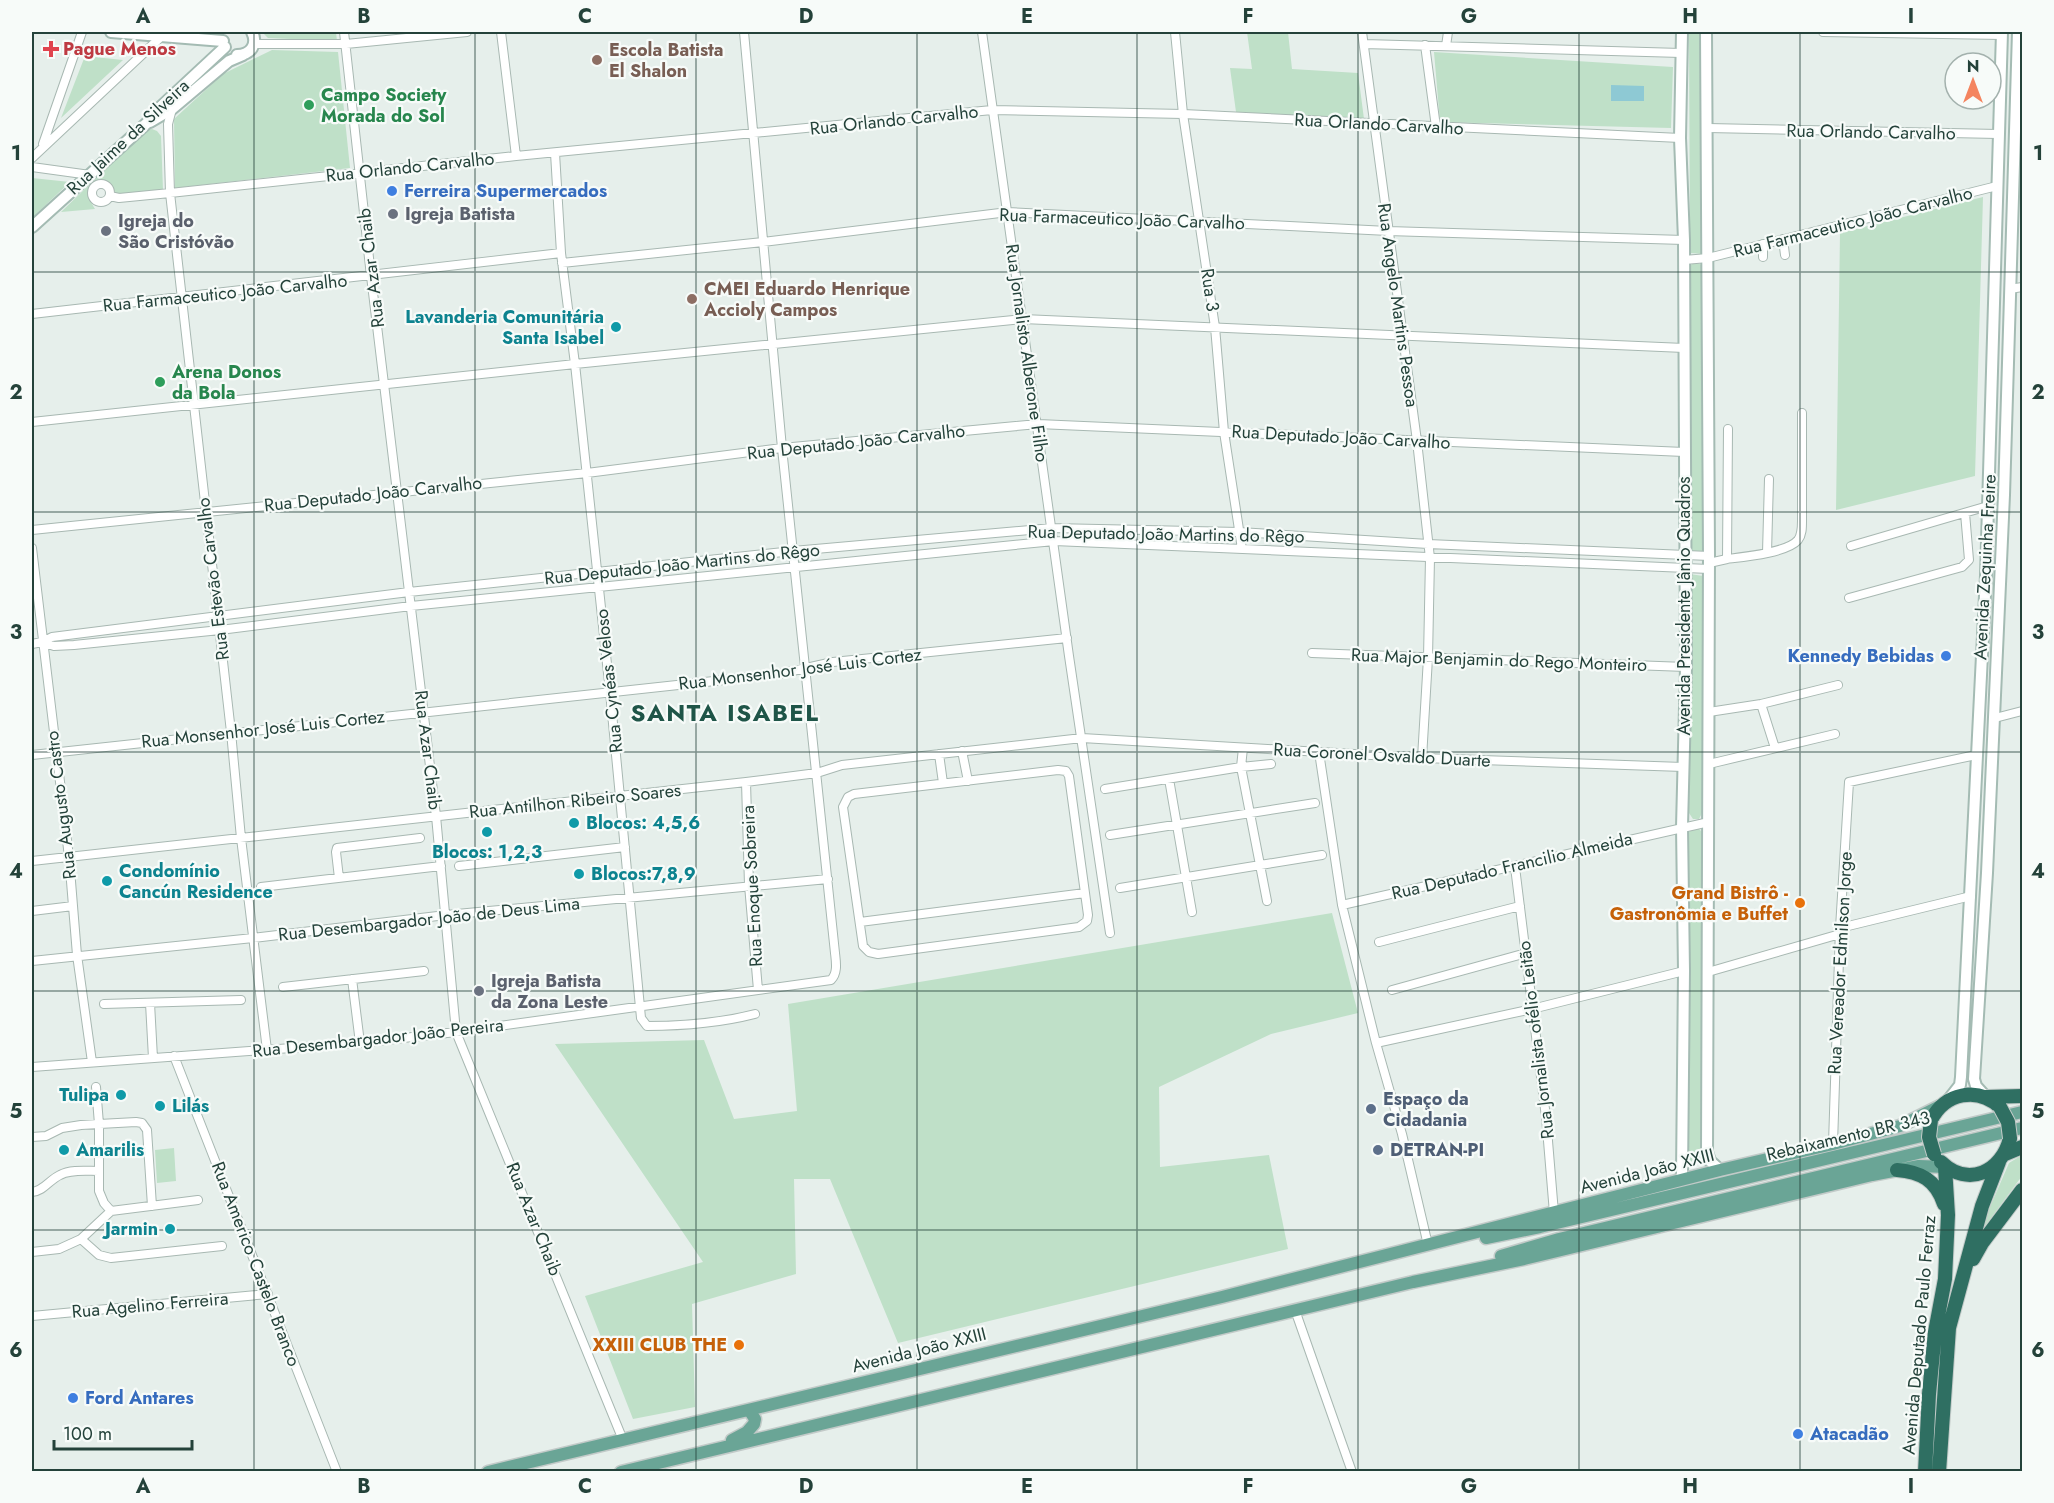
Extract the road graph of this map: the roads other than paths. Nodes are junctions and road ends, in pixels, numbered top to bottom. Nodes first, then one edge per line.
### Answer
1 (82, 32) edge
2 (111, 32) edge
3 (125, 32) edge
4 (253, 32) edge
5 (344, 32) edge
6 (467, 32) edge
7 (501, 32) edge
8 (744, 32) edge
9 (982, 32) edge
10 (1175, 32) edge
11 (1362, 32) edge
12 (1448, 32) edge
13 (1682, 32) edge
14 (1706, 32) edge
15 (1823, 32) edge
16 (2018, 32) edge
17 (2002, 33) edge
18 (163, 35) junction
19 (225, 40) edge
20 (255, 44) junction
21 (346, 44) junction
22 (1364, 44) junction
23 (1425, 45) junction
24 (1446, 46) junction
25 (1681, 53) junction
26 (243, 55) junction
27 (172, 109) junction
28 (993, 110) junction
29 (1183, 114) junction
30 (147, 123) junction
31 (1373, 124) junction
32 (1436, 127) junction
33 (1708, 128) junction
34 (753, 134) junction
35 (1998, 135) junction
36 (169, 136) junction
37 (1680, 138) junction
38 (2019, 145) edge
39 (42, 146) junction
40 (555, 153) junction
41 (516, 156) junction
42 (32, 158) edge
43 (32, 167) edge
44 (360, 172) junction
45 (90, 174) junction
46 (1997, 186) junction
47 (170, 193) junction
48 (110, 196) dead end
49 (1008, 212) junction
50 (1200, 220) junction
51 (32, 228) edge
52 (1388, 231) junction
53 (1783, 239) junction
54 (1684, 240) junction
55 (763, 242) junction
56 (1763, 244) junction
57 (561, 253) junction
58 (1785, 255) dead end
59 (1763, 257) dead end
60 (1708, 258) junction
61 (1684, 260) junction
62 (562, 262) junction
63 (371, 276) junction
64 (2022, 287) edge
65 (2010, 289) junction
66 (182, 297) junction
67 (32, 314) edge
68 (1023, 319) junction
69 (1215, 327) junction
70 (1402, 334) junction
71 (772, 344) junction
72 (1684, 348) junction
73 (575, 364) junction
74 (385, 385) junction
75 (193, 404) junction
76 (1802, 413) dead end
77 (32, 422) edge
78 (1038, 424) junction
79 (1728, 429) dead end
80 (1224, 432) junction
81 (1417, 441) junction
82 (782, 448) junction
83 (1684, 452) junction
84 (587, 473) junction
85 (1989, 473) junction
86 (2005, 473) junction
87 (1769, 479) dead end
88 (398, 491) junction
89 (1989, 494) junction
90 (2004, 495) junction
91 (1988, 507) junction
92 (205, 511) junction
93 (1965, 513) junction
94 (1052, 528) junction
95 (32, 530) edge
96 (1239, 532) junction
97 (1054, 541) junction
98 (1428, 544) junction
99 (1851, 546) dead end
100 (32, 548) edge
101 (1242, 549) junction
102 (793, 551) junction
103 (1767, 553) junction
104 (1685, 556) junction
105 (1430, 558) junction
106 (1727, 559) junction
107 (1709, 563) junction
108 (795, 566) junction
109 (1685, 568) junction
110 (598, 573) junction
111 (599, 586) junction
112 (409, 592) junction
113 (1850, 598) dead end
114 (411, 606) junction
115 (217, 615) junction
116 (220, 630) junction
117 (1067, 638) junction
118 (42, 642) junction
119 (32, 644) edge
120 (1312, 653) dead end
121 (1428, 658) junction
122 (1686, 667) junction
123 (806, 669) junction
124 (1838, 685) dead end
125 (610, 692) junction
126 (1761, 704) junction
127 (2022, 711) edge
128 (422, 712) junction
129 (1709, 712) junction
130 (1995, 718) junction
131 (231, 732) junction
132 (1835, 734) dead end
133 (1082, 738) junction
134 (1243, 748) junction
135 (1775, 748) junction
136 (962, 751) junction
137 (56, 752) junction
138 (1319, 752) junction
139 (939, 754) junction
140 (32, 755) edge
141 (1976, 755) junction
142 (1422, 758) junction
143 (1271, 764) dead end
144 (1709, 764) junction
145 (1683, 766) junction
146 (1241, 767) junction
147 (817, 773) junction
148 (1169, 779) junction
149 (968, 781) junction
150 (746, 782) junction
151 (943, 783) junction
152 (1105, 789) dead end
153 (620, 797) junction
154 (1315, 804) dead end
155 (1250, 814) junction
156 (436, 816) junction
157 (1709, 822) junction
158 (1177, 825) junction
159 (1682, 827) junction
160 (1110, 835) dead end
161 (241, 838) junction
162 (420, 838) dead end
163 (625, 847) junction
164 (1322, 855) dead end
165 (69, 856) junction
166 (32, 861) edge
167 (1260, 865) junction
168 (441, 866) junction
169 (459, 866) dead end
170 (1515, 867) junction
171 (1186, 877) junction
172 (339, 878) junction
173 (828, 879) junction
174 (749, 885) junction
175 (261, 887) dead end
176 (1120, 888) dead end
177 (1085, 892) junction
178 (1971, 896) junction
179 (630, 897) junction
180 (1267, 901) dead end
181 (1342, 905) junction
182 (73, 906) junction
183 (1520, 906) junction
184 (32, 911) edge
185 (1192, 912) dead end
186 (446, 915) junction
187 (860, 922) junction
188 (1840, 931) junction
189 (1110, 933) dead end
190 (253, 938) junction
191 (1379, 942) dead end
192 (1526, 953) junction
193 (77, 955) junction
194 (32, 961) edge
195 (1965, 965) junction
196 (1980, 970) junction
197 (424, 971) dead end
198 (1684, 971) junction
199 (1708, 972) junction
200 (352, 980) junction
201 (283, 987) dead end
202 (758, 990) junction
203 (1392, 990) dead end
204 (241, 1000) dead end
205 (150, 1003) junction
206 (104, 1004) dead end
207 (640, 1007) junction
208 (1533, 1009) junction
209 (755, 1014) dead end
210 (456, 1032) junction
211 (360, 1043) junction
212 (1376, 1043) junction
213 (267, 1050) junction
214 (174, 1056) junction
215 (153, 1058) junction
216 (92, 1062) junction
217 (32, 1067) edge
218 (96, 1088) dead end
219 (2022, 1096) edge
220 (1986, 1097) junction
221 (1945, 1102) junction
222 (2022, 1112) edge
223 (99, 1124) junction
224 (2022, 1128) edge
225 (32, 1137) edge
226 (1833, 1144) junction
227 (2022, 1147) edge
228 (2002, 1158) junction
229 (1945, 1167) junction
230 (1720, 1170) junction
231 (1897, 1170) junction
232 (98, 1171) junction
233 (1679, 1181) junction
234 (2022, 1190) edge
235 (32, 1192) edge
236 (1681, 1194) joint
237 (198, 1200) dead end
238 (152, 1206) junction
239 (111, 1211) junction
240 (1554, 1213) junction
241 (81, 1239) junction
242 (1428, 1245) junction
243 (222, 1246) dead end
244 (32, 1252) edge
245 (1358, 1263) junction
246 (1945, 1279) junction
247 (1962, 1280) junction
248 (1413, 1281) junction
249 (268, 1294) junction
250 (1295, 1310) junction
251 (32, 1316) edge
252 (749, 1410) junction
253 (623, 1440) junction
254 (724, 1446) junction
255 (337, 1472) edge
256 (488, 1472) edge
257 (621, 1472) edge
258 (1352, 1472) edge
259 (1925, 1472) edge
260 (1939, 1472) edge

1 - 39 street
2 - 3 street
3 - 18 street
4 - 20 street
5 - 21 street, Rua Azar Chaib
6 - 21 street
7 - 41 street
8 - 34 street
9 - 28 street, Rua Jornalisto Alberone Filho
10 - 29 street, Rua 3
11 - 22 street, Rua Angelo Martins Pessoa
12 - 24 street
13 - 25 street, Avenida Presidente Jânio Quadros
14 - 33 street, Avenida Presidente Jânio Quadros
15 - 17 street
16 - 38 street, Avenida Zequinha Freire
17 - 35 street, Avenida Zequinha Freire
18 - 19 street
18 - 39 street
19 - 26 street
19 - 30 street, Rua Jaime da Silveira
20 - 21 street
20 - 26 street
21 - 44 street, Rua Azar Chaib
22 - 23 street
22 - 31 street, Rua Angelo Martins Pessoa
23 - 24 street
23 - 32 street
24 - 25 street
25 - 37 street, Avenida Presidente Jânio Quadros
26 - 27 street
27 - 30 street
27 - 36 street, Rua Estevão Carvalho
28 - 29 street, Rua Orlando Carvalho
28 - 34 street, Rua Orlando Carvalho
28 - 49 street, Rua Jornalisto Alberone Filho
29 - 31 street, Rua Orlando Carvalho
29 - 50 street, Rua 3
30 - 36 street
30 - 45 street, Rua Jaime da Silveira
31 - 32 street, Rua Orlando Carvalho
31 - 52 street, Rua Angelo Martins Pessoa
32 - 37 street, Rua Orlando Carvalho
33 - 35 street, Rua Orlando Carvalho
33 - 60 street, Avenida Presidente Jânio Quadros
34 - 40 street, Rua Orlando Carvalho
34 - 55 street
35 - 38 street
35 - 46 street, Avenida Zequinha Freire
36 - 47 street, Rua Estevão Carvalho
37 - 54 street, Avenida Presidente Jânio Quadros
38 - 65 street, Avenida Zequinha Freire
39 - 42 street
40 - 41 street, Rua Orlando Carvalho
40 - 57 street, Rua Cynéas Veloso
41 - 44 street, Rua Orlando Carvalho
43 - 45 street
44 - 47 street, Rua Orlando Carvalho
44 - 63 street, Rua Azar Chaib
45 - 51 street, Rua Jaime da Silveira
46 - 53 street, Rua Farmaceutico João Carvalho
46 - 85 street, Avenida Zequinha Freire
47 - 48 street, Rua Orlando Carvalho
47 - 66 street, Rua Estevão Carvalho
49 - 50 street, Rua Farmaceutico João Carvalho
49 - 55 street, Rua Farmaceutico João Carvalho
49 - 68 street, Rua Jornalisto Alberone Filho
50 - 52 street, Rua Farmaceutico João Carvalho
50 - 69 street, Rua 3
52 - 54 street, Rua Farmaceutico João Carvalho
52 - 70 street, Rua Angelo Martins Pessoa
53 - 56 street, Rua Farmaceutico João Carvalho
53 - 58 street
54 - 61 street, Avenida Presidente Jânio Quadros
55 - 62 street, Rua Farmaceutico João Carvalho
55 - 71 street
56 - 59 street
56 - 60 street, Rua Farmaceutico João Carvalho
57 - 62 street, Rua Cynéas Veloso
57 - 63 street, Rua Farmaceutico João Carvalho
60 - 61 street, Rua Farmaceutico João Carvalho
60 - 107 street, Avenida Presidente Jânio Quadros
61 - 72 street, Avenida Presidente Jânio Quadros
62 - 73 street, Rua Cynéas Veloso
63 - 66 street, Rua Farmaceutico João Carvalho
63 - 74 street, Rua Azar Chaib
64 - 65 street
65 - 86 street, Avenida Zequinha Freire
66 - 67 street, Rua Farmaceutico João Carvalho
66 - 75 street, Rua Estevão Carvalho
68 - 69 street
68 - 71 street
68 - 78 street, Rua Jornalisto Alberone Filho
69 - 70 street
69 - 80 street, Rua 3
70 - 72 street
70 - 81 street, Rua Angelo Martins Pessoa
71 - 73 street
71 - 82 street
72 - 83 street, Avenida Presidente Jânio Quadros
73 - 74 street
73 - 84 street, Rua Cynéas Veloso
74 - 75 street
74 - 88 street, Rua Azar Chaib
75 - 77 street
75 - 92 street, Rua Estevão Carvalho
76 - 103 street
78 - 80 street, Rua Deputado João Carvalho
78 - 82 street, Rua Deputado João Carvalho
78 - 94 street, Rua Jornalisto Alberone Filho
79 - 106 street
80 - 81 street, Rua Deputado João Carvalho
80 - 96 street, Rua 3
81 - 83 street, Rua Deputado João Carvalho
81 - 98 street, Rua Angelo Martins Pessoa
82 - 84 street, Rua Deputado João Carvalho
82 - 102 street
83 - 104 street, Avenida Presidente Jânio Quadros
84 - 88 street, Rua Deputado João Carvalho
84 - 110 street, Rua Cynéas Veloso
85 - 86 street
85 - 89 street, Avenida Zequinha Freire
86 - 90 street, Avenida Zequinha Freire
87 - 103 street
88 - 92 street, Rua Deputado João Carvalho
88 - 112 street, Rua Azar Chaib
89 - 90 street
89 - 91 street, Avenida Zequinha Freire
90 - 130 street, Avenida Zequinha Freire
91 - 93 street
91 - 141 street, Avenida Zequinha Freire
92 - 95 street, Rua Deputado João Carvalho
92 - 115 street, Rua Estevão Carvalho
93 - 99 street
93 - 113 street
94 - 96 street, Rua Deputado João Martins do Rêgo
94 - 97 street, Rua Jornalisto Alberone Filho
94 - 102 street, Rua Deputado João Martins do Rêgo
96 - 98 street, Rua Deputado João Martins do Rêgo
96 - 101 street, Rua 3
97 - 101 street, Rua Deputado João Martins do Rêgo
97 - 108 street, Rua Deputado João Martins do Rêgo
97 - 117 street, Rua Jornalisto Alberone Filho
98 - 104 street, Rua Deputado João Martins do Rêgo
98 - 105 street, Rua Angelo Martins Pessoa
100 - 118 street, Rua Augusto Castro
101 - 105 street, Rua Deputado João Martins do Rêgo
102 - 108 street
102 - 110 street, Rua Deputado João Martins do Rêgo
103 - 106 street
104 - 107 street, Rua Deputado João Martins do Rêgo
104 - 109 street, Avenida Presidente Jânio Quadros
105 - 109 street, Rua Deputado João Martins do Rêgo
105 - 121 street, Rua Angelo Martins Pessoa
106 - 107 street
107 - 109 street, Rua Deputado João Martins do Rêgo
107 - 129 street, Avenida Presidente Jânio Quadros
108 - 111 street, Rua Deputado João Martins do Rêgo
108 - 123 street
109 - 122 street, Avenida Presidente Jânio Quadros
110 - 111 street, Rua Cynéas Veloso
110 - 112 street, Rua Deputado João Martins do Rêgo
111 - 114 street, Rua Deputado João Martins do Rêgo
111 - 125 street, Rua Cynéas Veloso
112 - 114 street, Rua Azar Chaib
112 - 115 street, Rua Deputado João Martins do Rêgo
114 - 116 street, Rua Deputado João Martins do Rêgo
114 - 128 street, Rua Azar Chaib
115 - 116 street, Rua Estevão Carvalho
115 - 118 street, Rua Deputado João Martins do Rêgo
116 - 118 street, Rua Deputado João Martins do Rêgo
116 - 131 street, Rua Estevão Carvalho
117 - 123 street, Rua Monsenhor José Luis Cortez
117 - 133 street, Rua Jornalisto Alberone Filho
118 - 119 street
118 - 137 street, Rua Augusto Castro
120 - 121 street, Rua Major Benjamin do Rego Monteiro
121 - 122 street, Rua Major Benjamin do Rego Monteiro
121 - 142 street, Rua Angelo Martins Pessoa
122 - 145 street, Avenida Presidente Jânio Quadros
123 - 125 street, Rua Monsenhor José Luis Cortez
123 - 147 street
124 - 126 street
125 - 128 street, Rua Monsenhor José Luis Cortez
125 - 153 street, Rua Cynéas Veloso
126 - 129 street
126 - 135 street
127 - 130 street
128 - 131 street, Rua Monsenhor José Luis Cortez
128 - 156 street, Rua Azar Chaib
129 - 144 street, Avenida Presidente Jânio Quadros
130 - 196 street, Avenida Zequinha Freire
131 - 137 street, Rua Monsenhor José Luis Cortez
131 - 161 street, Rua Estevão Carvalho
132 - 135 street
133 - 134 street, Rua Coronel Osvaldo Duarte
133 - 136 street, Rua Antilhon Ribeiro Soares
133 - 189 street
134 - 138 street, Rua Coronel Osvaldo Duarte
134 - 146 street
135 - 144 street
136 - 139 street, Rua Antilhon Ribeiro Soares
136 - 149 street
137 - 140 street, Rua Monsenhor José Luis Cortez
137 - 165 street, Rua Augusto Castro
138 - 142 street, Rua Coronel Osvaldo Duarte
138 - 181 street
139 - 147 street, Rua Antilhon Ribeiro Soares
139 - 151 street
141 - 178 street, Avenida Zequinha Freire
141 - 188 street, Rua Vereador Edmilson Jorge
142 - 145 street, Rua Coronel Osvaldo Duarte
143 - 146 street
144 - 157 street, Avenida Presidente Jânio Quadros
145 - 159 street, Avenida Presidente Jânio Quadros
146 - 148 street
146 - 155 street
147 - 150 street, Rua Antilhon Ribeiro Soares
147 - 173 street
148 - 152 street
148 - 158 street
149 - 151 street
149 - 177 street
150 - 153 street, Rua Antilhon Ribeiro Soares
150 - 174 street, Rua Enoque Sobreira
151 - 187 street
153 - 156 street, Rua Antilhon Ribeiro Soares
153 - 163 street, Rua Cynéas Veloso
154 - 155 street
155 - 158 street
155 - 167 street
156 - 161 street, Rua Antilhon Ribeiro Soares
156 - 168 street, Rua Azar Chaib
157 - 159 street, Rua Deputado Francilio Almeida
157 - 199 street, Avenida Presidente Jânio Quadros
158 - 160 street
158 - 171 street
159 - 170 street, Rua Deputado Francilio Almeida
159 - 198 street, Avenida Presidente Jânio Quadros
161 - 165 street, Rua Antilhon Ribeiro Soares
161 - 190 street, Rua Estevão Carvalho
162 - 172 street
163 - 169 street
163 - 179 street, Rua Cynéas Veloso
164 - 167 street
165 - 166 street, Rua Antilhon Ribeiro Soares
165 - 182 street, Rua Augusto Castro
167 - 171 street
167 - 180 street
168 - 172 street
168 - 186 street, Rua Azar Chaib
170 - 181 street, Rua Deputado Francilio Almeida
170 - 183 street, Rua Jornalista ofélio Leitão
171 - 176 street
171 - 185 street
172 - 175 street
173 - 174 street, Rua Desembargador João de Deus Lima
173 - 202 street, Rua Desembargador João Pereira
174 - 179 street, Rua Desembargador João de Deus Lima
174 - 202 street, Rua Enoque Sobreira
177 - 187 street
177 - 187 street
178 - 188 street
178 - 195 street, Avenida Zequinha Freire
179 - 186 street, Rua Desembargador João de Deus Lima
179 - 207 street, Rua Cynéas Veloso
181 - 212 street
182 - 184 street
182 - 193 street, Rua Augusto Castro
183 - 191 street
183 - 192 street, Rua Jornalista ofélio Leitão
186 - 190 street, Rua Desembargador João de Deus Lima
186 - 210 street, Rua Azar Chaib
188 - 199 street
188 - 226 street, Rua Vereador Edmilson Jorge
190 - 193 street, Rua Desembargador João de Deus Lima
190 - 213 street, Rua Estevão Carvalho
192 - 203 street
192 - 208 street, Rua Jornalista ofélio Leitão
193 - 194 street, Rua Desembargador João de Deus Lima
193 - 216 street, Rua Augusto Castro
195 - 196 street
195 - 221 street, Avenida Zequinha Freire
196 - 220 street, Avenida Zequinha Freire
197 - 200 street
198 - 208 street
198 - 233 street, Avenida Presidente Jânio Quadros
199 - 230 street, Avenida Presidente Jânio Quadros
200 - 201 street
200 - 211 street
202 - 207 street, Rua Desembargador João Pereira
204 - 205 street
205 - 206 street
205 - 215 street
207 - 209 street
207 - 210 street, Rua Desembargador João Pereira
208 - 212 street
208 - 240 street, Rua Jornalista ofélio Leitão
210 - 211 street, Rua Desembargador João Pereira
210 - 253 street, Rua Azar Chaib
211 - 213 street, Rua Desembargador João Pereira
212 - 242 street
213 - 214 street, Rua Desembargador João Pereira
214 - 215 street, Rua Desembargador João Pereira
214 - 249 street, Rua Americo Castelo Branco
215 - 216 street, Rua Desembargador João Pereira
216 - 217 street, Rua Desembargador João Pereira
218 - 223 street
219 - 220 highway
220 - 221 highway
220 - 228 highway, bridge
221 - 226 main road, Avenida João XXIII
221 - 229 highway, bridge
222 - 236 main road, Rebaixamento BR 343
223 - 225 street
223 - 232 street
223 - 238 street
224 - 248 main road, Rebaixamento BR 343
226 - 230 main road, Avenida João XXIII
227 - 228 highway
228 - 229 highway
228 - 247 highway, Avenida Deputado Paulo Ferraz
229 - 231 main road
229 - 246 highway, Avenida Deputado Paulo Ferraz
230 - 233 main road, Avenida João XXIII
231 - 246 highway
231 - 248 main road
232 - 235 street
232 - 239 street
233 - 240 main road, Avenida João XXIII
234 - 247 highway
236 - 245 main road, Avenida João XXIII
237 - 238 street
238 - 239 street
239 - 241 street
240 - 242 main road, Avenida João XXIII
241 - 243 street
241 - 244 street
242 - 245 main road, Avenida João XXIII
245 - 252 main road, Avenida João XXIII
246 - 259 highway, Avenida Deputado Paulo Ferraz
247 - 260 highway, Avenida Deputado Paulo Ferraz
248 - 250 main road
249 - 251 street, Rua Agelino Ferreira
249 - 255 street, Rua Americo Castelo Branco
250 - 254 main road
250 - 258 street
252 - 253 main road, Avenida João XXIII
252 - 254 main road
253 - 256 main road, Avenida João XXIII
254 - 257 main road

